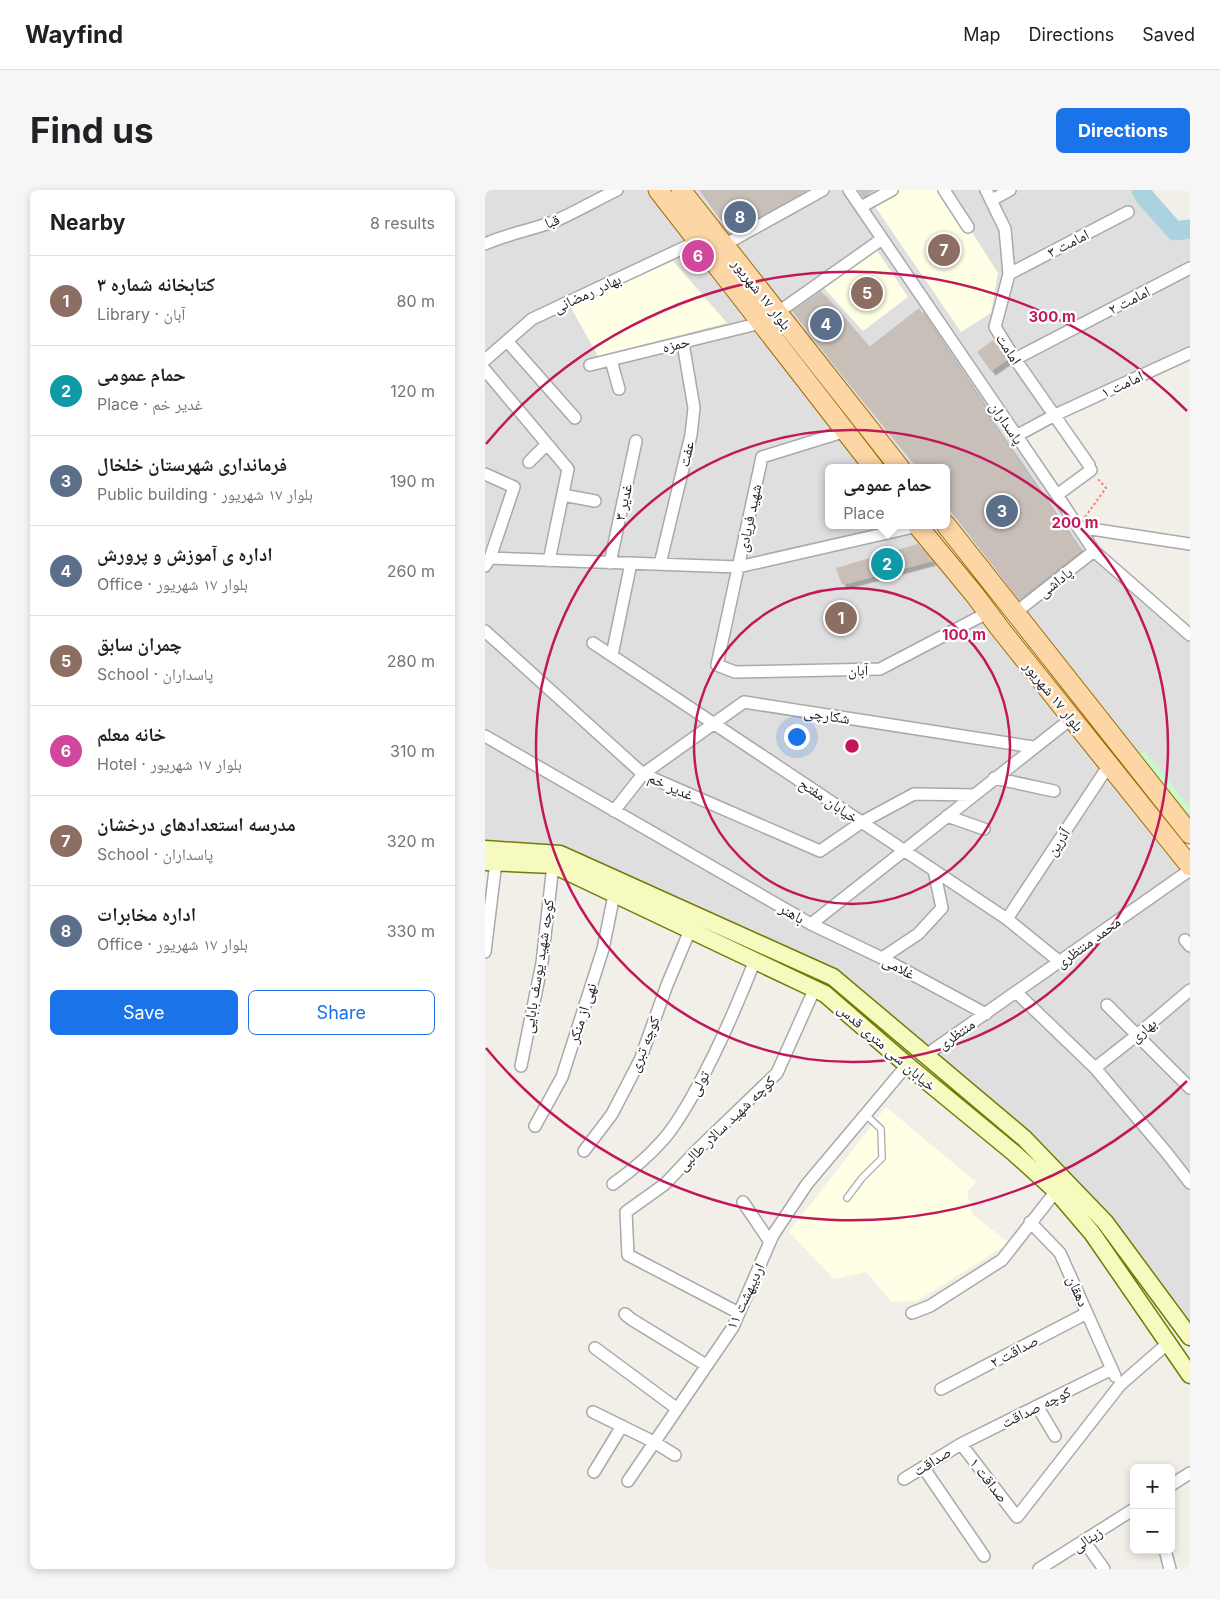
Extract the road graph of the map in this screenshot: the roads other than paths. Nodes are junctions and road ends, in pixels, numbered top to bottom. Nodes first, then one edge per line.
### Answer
1 (617, 190) edge
2 (658, 190) edge
3 (681, 190) edge
4 (823, 190) edge
5 (849, 190) edge
6 (892, 190) edge
7 (944, 190) edge
8 (1010, 190) edge
9 (989, 195) edge
10 (861, 207) junction
11 (1128, 212) dead end
12 (968, 227) dead end
13 (882, 239) junction
14 (698, 241) junction
15 (485, 244) edge
16 (724, 245) junction
17 (1190, 268) edge
18 (1009, 274) junction
19 (777, 313) junction
20 (761, 323) junction
21 (507, 341) junction
22 (683, 342) junction
23 (1190, 353) edge
24 (1015, 359) junction
25 (485, 360) edge
26 (611, 360) junction
27 (590, 365) dead end
28 (485, 370) edge
29 (619, 389) dead end
30 (1055, 415) junction
31 (575, 418) dead end
32 (846, 430) junction
33 (1016, 436) junction
34 (636, 441) dead end
35 (547, 444) junction
36 (529, 462) dead end
37 (871, 464) edge
38 (897, 464) edge
39 (485, 474) edge
40 (563, 495) junction
41 (1057, 495) junction
42 (595, 501) dead end
43 (1078, 527) junction
44 (904, 529) edge
45 (920, 529) edge
46 (949, 529) edge
47 (1190, 544) edge
48 (1094, 552) junction
49 (549, 561) junction
50 (488, 562) edge
51 (610, 563) junction
52 (631, 563) junction
53 (660, 564) junction
54 (738, 567) junction
55 (987, 613) junction
56 (1017, 615) junction
57 (1001, 630) junction
58 (485, 631) edge
59 (1190, 635) edge
60 (593, 643) dead end
61 (612, 654) junction
62 (717, 665) joint
63 (1072, 718) junction
64 (714, 723) junction
65 (485, 736) edge
66 (1114, 738) junction
67 (1033, 747) junction
68 (1095, 747) junction
69 (1109, 765) junction
70 (643, 774) junction
71 (994, 778) junction
72 (1054, 791) dead end
73 (974, 795) junction
74 (614, 811) junction
75 (947, 816) junction
76 (861, 822) junction
77 (984, 829) dead end
78 (1190, 834) edge
79 (485, 849) edge
80 (904, 850) junction
81 (490, 862) edge
82 (553, 865) junction
83 (1190, 866) edge
84 (934, 870) junction
85 (1190, 870) edge
86 (614, 895) junction
87 (1007, 919) junction
88 (811, 924) junction
89 (690, 930) junction
90 (485, 952) edge
91 (882, 958) junction
92 (755, 960) junction
93 (1060, 962) junction
94 (833, 977) junction
95 (1190, 990) edge
96 (820, 991) junction
97 (1017, 993) junction
98 (1107, 1005) dead end
99 (985, 1014) junction
100 (1137, 1035) junction
101 (926, 1055) junction
102 (907, 1065) junction
103 (521, 1066) dead end
104 (1095, 1068) junction
105 (1190, 1088) edge
106 (867, 1115) junction
107 (535, 1126) dead end
108 (1024, 1138) junction
109 (585, 1151) dead end
110 (1014, 1153) junction
111 (1190, 1183) edge
112 (613, 1184) dead end
113 (1056, 1191) junction
114 (847, 1198) dead end
115 (743, 1202) dead end
116 (1030, 1222) junction
117 (770, 1242) junction
118 (739, 1313) junction
119 (912, 1313) dead end
120 (1087, 1313) junction
121 (625, 1314) dead end
122 (1188, 1329) edge
123 (1167, 1344) junction
124 (595, 1348) dead end
125 (706, 1365) junction
126 (1112, 1370) junction
127 (1190, 1376) edge
128 (1120, 1384) junction
129 (941, 1389) dead end
130 (1037, 1406) junction
131 (677, 1408) junction
132 (593, 1412) dead end
133 (622, 1426) junction
134 (1055, 1436) dead end
135 (654, 1442) junction
136 (961, 1444) junction
137 (675, 1455) dead end
138 (923, 1467) junction
139 (594, 1472) dead end
140 (1190, 1473) edge
141 (904, 1479) dead end
142 (628, 1481) dead end
143 (1175, 1482) edge
144 (1130, 1512) edge
145 (1084, 1541) junction
146 (1166, 1554) edge
147 (984, 1556) dead end
148 (1040, 1569) edge
149 (1104, 1569) edge
150 (1170, 1569) edge

1 - 15 street, قبا
2 - 14 main road, بلوار ١٧ شهریور
3 - 16 main road, بلوار ١٧ شهریور
4 - 16 street
5 - 10 street, پاسداران
6 - 10 street
7 - 12 street
8 - 9 street
9 - 18 street, امامت
10 - 13 street, پاسداران
11 - 18 street, امامت ۳
13 - 19 street
13 - 33 street, پاسداران
14 - 20 main road, بلوار ١٧ شهریور
14 - 21 street, بهادر رمضانی
16 - 19 main road, بلوار ١٧ شهریور
17 - 24 street, امامت ۲
18 - 24 street, امامت
19 - 38 main road, بلوار ١٧ شهریور
20 - 22 street, حمزه
20 - 32 main road, بلوار ١٧ شهریور
21 - 25 street, بهادر رمضانی
21 - 31 street
22 - 26 street, حمزه
22 - 53 street, عفت
23 - 30 street, امامت ۱
24 - 30 street, امامت
26 - 27 street, حمزه
26 - 29 street
28 - 35 street
30 - 33 street, امامت ۱
30 - 41 street, امامت
32 - 37 main road, بلوار ١٧ شهریور
32 - 54 street, شهید فریادی
33 - 41 street, پاسداران
34 - 51 street, غدیر ۳
35 - 36 street
35 - 40 street
39 - 50 street
40 - 42 street
40 - 49 street
41 - 43 street, پاسداران
43 - 47 street
43 - 48 street, پاسداران
44 - 54 street
45 - 55 main road, بلوار ١٧ شهریور
46 - 56 main road, بلوار ١٧ شهریور
48 - 56 street, پاداشی
48 - 59 street, پاسداران
49 - 50 street
49 - 51 street
51 - 52 street
52 - 53 street
52 - 61 street
53 - 54 street
54 - 62 street, شهید فریادی
55 - 57 main road, بلوار ١٧ شهریور
55 - 62 street, آبان
56 - 57 main road
56 - 66 main road, بلوار ١٧ شهریور
57 - 63 main road, بلوار ١٧ شهریور
58 - 70 street, غدیر خم
60 - 61 street, خیابان مفتح
61 - 64 street, خیابان مفتح
63 - 67 street, باهنر
63 - 68 main road, بلوار ١٧ شهریور
64 - 67 street, شکارچی
64 - 70 street, شکارچی
64 - 76 street, خیابان مفتح
65 - 74 street, باهنر
66 - 68 main road
66 - 78 main road, بلوار ١٧ شهریور
67 - 71 street, باهنر
68 - 69 main road, بلوار ١٧ شهریور
69 - 83 main road, بلوار ١٧ شهریور
69 - 87 street, آذرین
70 - 74 street, شکارچی
70 - 76 street, غدیر خم
71 - 72 street
71 - 73 street, باهنر
73 - 75 street, باهنر
73 - 76 street
74 - 88 street, باهنر
75 - 77 street
75 - 80 street, باهنر
76 - 80 street, خیابان مفتح
79 - 94 main road, خیابان سی متری قدس
80 - 84 street, خیابان مفتح
80 - 88 street, باهنر
81 - 82 main road, خیابان سی متری قدس
81 - 90 street
82 - 86 main road, خیابان سی متری قدس
82 - 103 street, کوچه شهید یوسف بابایی
84 - 87 street, خیابان مفتح
84 - 91 street
85 - 93 street, محمد منتظری
86 - 89 main road, خیابان سی متری قدس
86 - 107 street, نهی از منکر
87 - 93 street, خیابان مفتح
88 - 91 street, غلامی
89 - 92 main road, خیابان سی متری قدس
89 - 109 street, کوچه تبری
91 - 99 street, غلامی
92 - 96 main road, خیابان سی متری قدس
92 - 112 street, تولی
93 - 97 street, محمد منتظری
94 - 96 main road
94 - 101 main road, خیابان سی متری قدس
95 - 100 street, بهاری
96 - 102 main road, خیابان سی متری قدس
96 - 118 street, کوچه شهید سالار طالبی
97 - 99 street, محمد منتظری
97 - 104 street
98 - 100 street
99 - 101 street, منتظری
100 - 104 street, بهاری
100 - 105 street
101 - 108 main road, خیابان سی متری قدس
102 - 106 street, ۱۱ اردیبهشت
102 - 110 main road, خیابان سی متری قدس
104 - 111 street
106 - 114 lane
106 - 117 street, ۱۱ اردیبهشت
108 - 110 main road
108 - 122 main road, خیابان سی متری قدس
110 - 113 main road, خیابان سی متری قدس
113 - 116 street
113 - 123 main road, خیابان سی متری قدس
115 - 117 street
116 - 119 street
116 - 120 street, دهقان
117 - 118 street, ۱۱ اردیبهشت
118 - 125 street, ۱۱ اردیبهشت
120 - 126 street, دهقان
120 - 129 street, صداقت ۲
121 - 125 street
123 - 127 main road, خیابان سی متری قدس
123 - 128 street
124 - 131 street
125 - 131 street, ۱۱ اردیبهشت
126 - 128 street, دهقان
126 - 130 street, کوچه صداقت
128 - 136 street, صداقت ۱
130 - 134 street
130 - 136 street, کوچه صداقت
131 - 135 street, ۱۱ اردیبهشت
132 - 133 street
133 - 135 street
133 - 139 street
135 - 137 street
135 - 142 street, ۱۱ اردیبهشت
136 - 138 street, صداقت
138 - 141 street, صداقت
138 - 147 street
140 - 143 street
144 - 145 street, زینالی
145 - 148 street, زینالی
145 - 149 street
146 - 150 street

